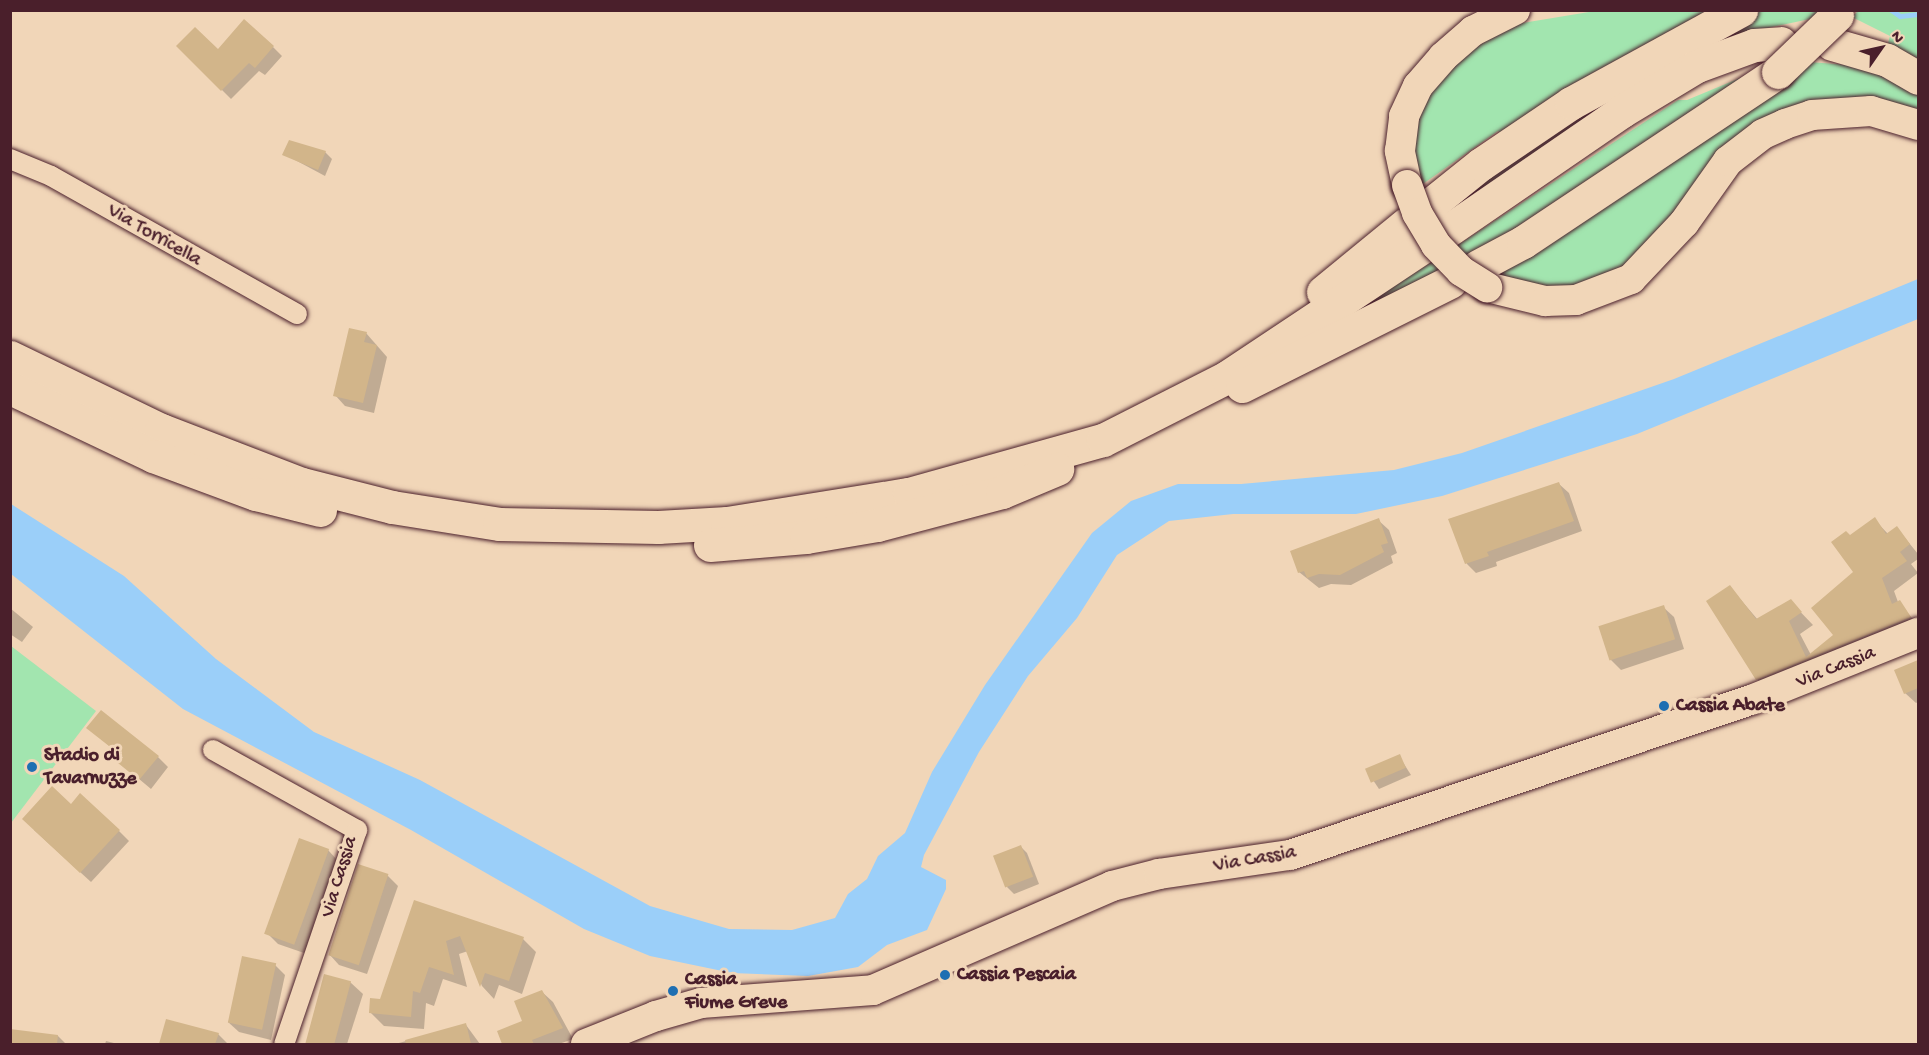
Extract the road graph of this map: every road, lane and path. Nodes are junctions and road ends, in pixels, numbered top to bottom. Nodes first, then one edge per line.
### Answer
1 (1515, 10) edge
2 (1741, 10) edge
3 (1836, 23) edge
4 (1780, 57) junction
5 (1918, 78) edge
6 (1918, 125) edge
7 (10, 159) edge
8 (1422, 219) junction
9 (1482, 277) junction
10 (1450, 282) dead end
11 (297, 314) dead end
12 (10, 357) edge
13 (10, 388) edge
14 (1157, 414) junction
15 (1103, 440) junction
16 (1918, 633) edge
17 (213, 750) dead end
18 (284, 1044) edge
19 (586, 1044) edge

1 - 8 main road
2 - 8 highway
3 - 4 highway, bridge
3 - 5 highway
4 - 8 highway
4 - 9 highway
6 - 9 main road
7 - 11 street, Via Torricella
8 - 9 main road, bridge
8 - 14 highway
10 - 14 highway
12 - 15 highway
13 - 15 highway
14 - 15 highway
16 - 19 main road, Via Cassia
17 - 18 street, Via Cassia

